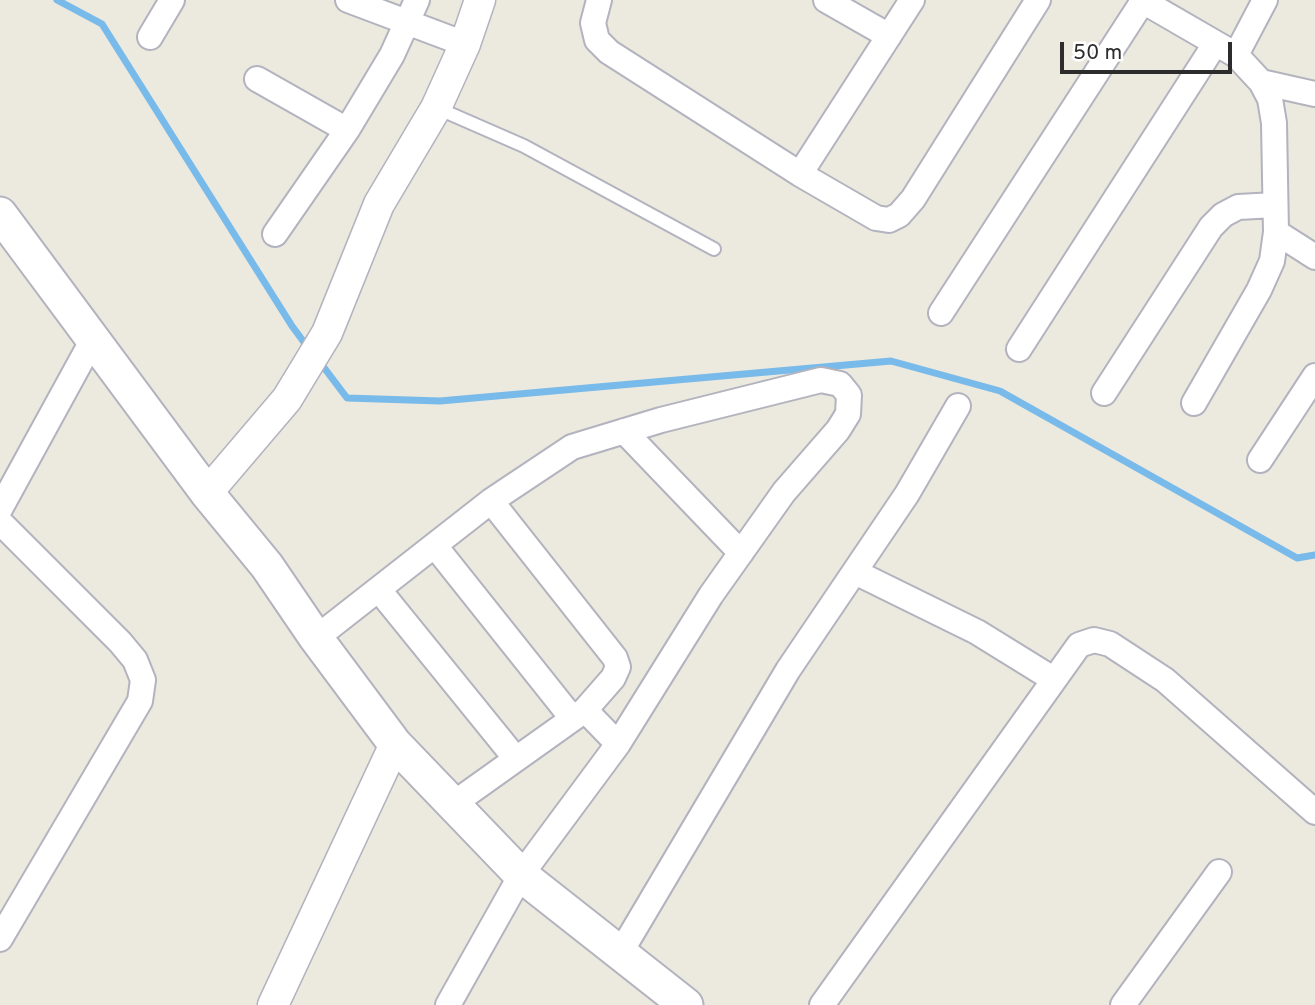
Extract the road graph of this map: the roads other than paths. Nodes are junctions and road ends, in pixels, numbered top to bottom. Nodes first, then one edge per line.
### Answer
1 (172, 0) edge
2 (348, 0) edge
3 (416, 0) edge
4 (480, 0) edge
5 (599, 0) edge
6 (826, 0) edge
7 (912, 0) edge
8 (1038, 0) edge
9 (1265, 0) edge
10 (1142, 1) edge
11 (408, 23) junction
12 (889, 36) junction
13 (150, 37) dead end
14 (465, 44) junction
15 (1226, 49) junction
16 (257, 79) dead end
17 (1261, 82) junction
18 (1308, 92) edge
19 (436, 108) junction
20 (347, 130) junction
21 (800, 174) junction
22 (1275, 205) junction
23 (0, 214) edge
24 (1276, 232) junction
25 (275, 234) dead end
26 (714, 249) dead end
27 (1315, 257) edge
28 (941, 313) dead end
29 (92, 341) junction
30 (1019, 348) dead end
31 (1315, 376) edge
32 (1104, 393) dead end
33 (1195, 403) dead end
34 (958, 406) dead end
35 (624, 431) junction
36 (1260, 460) dead end
37 (207, 493) junction
38 (491, 501) junction
39 (0, 509) edge
40 (0, 522) edge
41 (435, 546) junction
42 (741, 553) junction
43 (855, 572) junction
44 (379, 590) junction
45 (316, 638) junction
46 (1053, 679) junction
47 (578, 714) junction
48 (395, 744) junction
49 (618, 744) junction
50 (516, 759) junction
51 (1311, 797) edge
52 (453, 804) junction
53 (1219, 872) dead end
54 (521, 875) junction
55 (0, 939) edge
56 (619, 955) junction
57 (273, 1005) edge
58 (448, 1005) edge
59 (686, 1005) edge
60 (822, 1005) edge
61 (1124, 1005) edge

1 - 13 street
2 - 11 street
3 - 11 street
4 - 14 street
5 - 21 street
6 - 12 street
7 - 12 street
8 - 21 street
9 - 15 street
10 - 15 street
10 - 28 street
11 - 14 street
11 - 20 street
12 - 21 street
14 - 19 street
15 - 17 street
15 - 30 street
16 - 20 street
17 - 18 street
17 - 22 street
19 - 26 lane
19 - 37 street
20 - 25 street
22 - 24 street
22 - 32 street
23 - 29 main road
24 - 27 street
24 - 33 street
29 - 37 main road
29 - 39 street
31 - 36 street
34 - 43 street
35 - 38 street
35 - 42 street
35 - 42 street
37 - 45 main road
38 - 41 street
38 - 47 street
40 - 55 street
41 - 44 street
41 - 47 street
42 - 49 street
43 - 46 street
43 - 56 street
44 - 45 street
44 - 50 street
45 - 48 main road
46 - 51 street
46 - 60 street
47 - 49 street
47 - 50 street
48 - 52 main road
48 - 57 street
49 - 54 street
50 - 52 street
52 - 54 main road
53 - 61 street
54 - 56 main road
54 - 58 street
56 - 59 main road

